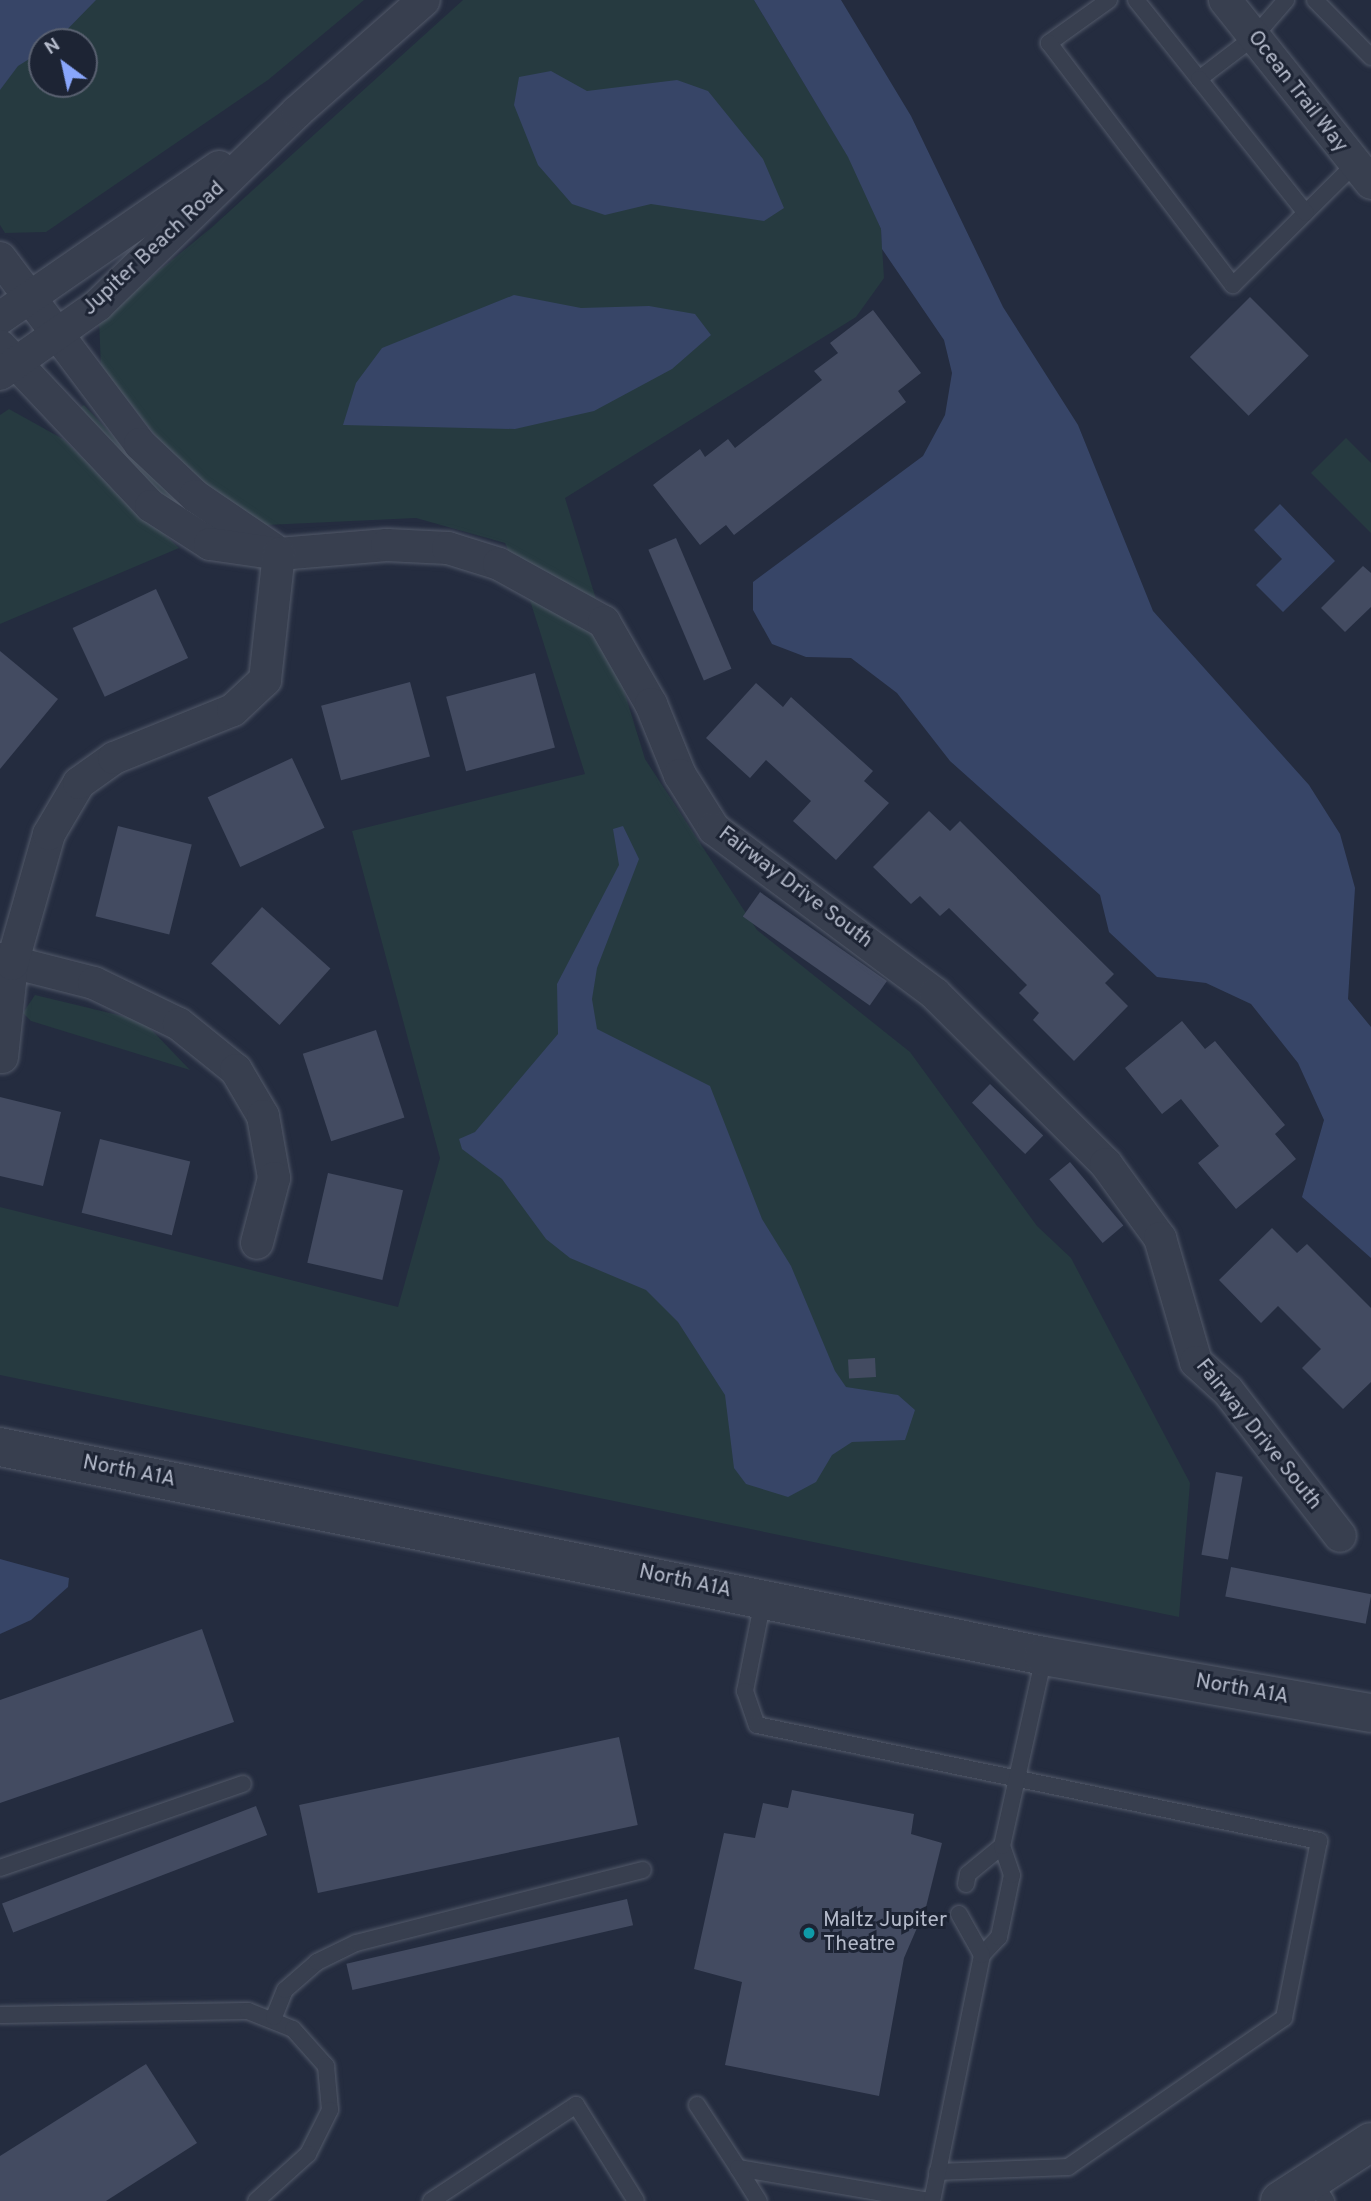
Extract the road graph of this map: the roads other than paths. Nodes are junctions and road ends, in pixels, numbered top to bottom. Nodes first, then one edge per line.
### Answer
1 (424, 0) edge
2 (1109, 0) edge
3 (1136, 0) edge
4 (1225, 0) edge
5 (1286, 0) edge
6 (1315, 0) edge
7 (1254, 37) junction
8 (1371, 57) edge
9 (1199, 79) junction
10 (297, 112) junction
11 (1363, 174) edge
12 (1306, 213) junction
13 (0, 258) edge
14 (28, 300) junction
15 (0, 318) edge
16 (56, 337) junction
17 (4, 361) edge
18 (279, 554) junction
19 (6, 961) edge
20 (2, 1057) edge
21 (257, 1243) dead end
22 (0, 1447) edge
23 (1340, 1536) dead end
24 (764, 1598) junction
25 (1044, 1656) junction
26 (1371, 1713) edge
27 (1017, 1781) junction
28 (243, 1784) dead end
29 (1002, 1846) junction
30 (0, 1868) edge
31 (643, 1870) dead end
32 (966, 1884) dead end
33 (959, 1914) dead end
34 (982, 1955) junction
35 (0, 2015) edge
36 (274, 2017) junction
37 (697, 2105) dead end
38 (1371, 2142) edge
39 (738, 2168) junction
40 (937, 2172) junction
41 (1319, 2191) edge
42 (256, 2201) edge
43 (431, 2201) edge
44 (636, 2201) edge
45 (759, 2201) edge
46 (931, 2201) edge
47 (1280, 2201) edge

1 - 10 street, Jupiter Beach Road
2 - 12 lane
3 - 9 lane
4 - 7 street, Ocean Trail Way
5 - 7 lane
6 - 8 lane
7 - 9 lane
7 - 11 street, Ocean Trail Way
9 - 12 lane
10 - 14 street, Jupiter Beach Road
10 - 16 street, Jupiter Beach Road
11 - 12 lane
13 - 14 street
14 - 15 street, Jupiter Beach Road
14 - 16 street
16 - 17 street, Jupiter Beach Road
16 - 18 street
17 - 18 street, Fairway Drive South
18 - 19 street
18 - 23 street, Fairway Drive South
19 - 20 street
19 - 21 street
22 - 24 street, North A1A
24 - 25 street, North A1A
24 - 27 lane
25 - 26 street, North A1A
25 - 27 lane
27 - 29 lane
27 - 40 lane
28 - 30 lane
29 - 32 lane
29 - 34 lane
31 - 36 lane
33 - 34 lane
34 - 40 lane
35 - 36 lane
36 - 42 lane
37 - 39 lane
38 - 41 street
39 - 45 lane
39 - 46 lane
40 - 46 lane
41 - 47 street
43 - 44 lane

